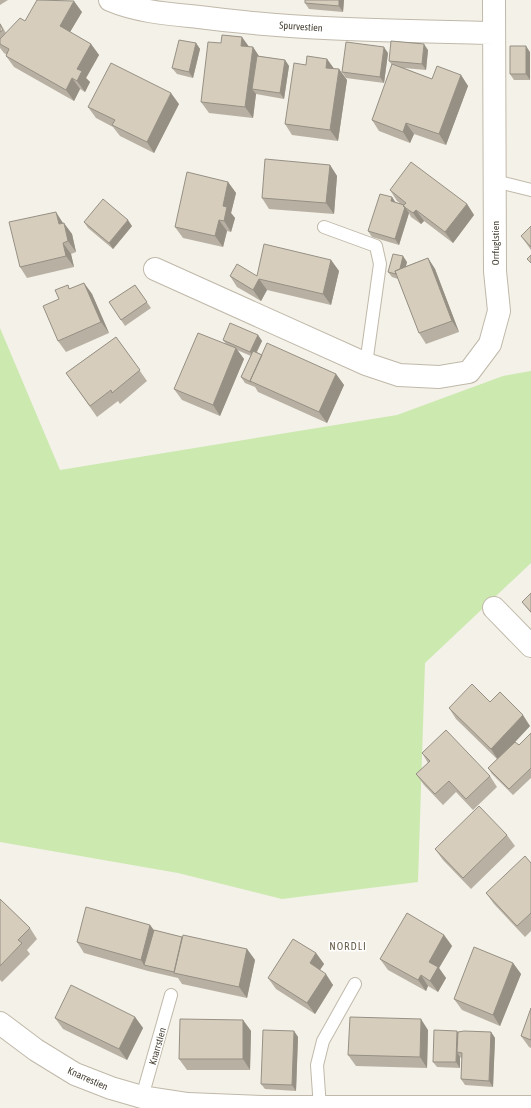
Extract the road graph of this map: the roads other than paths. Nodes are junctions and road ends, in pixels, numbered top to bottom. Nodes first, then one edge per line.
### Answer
1 (110, 0) edge
2 (494, 0) edge
3 (494, 33) junction
4 (495, 181) junction
5 (531, 190) edge
6 (324, 227) dead end
7 (155, 269) dead end
8 (366, 364) junction
9 (494, 608) dead end
10 (531, 646) edge
11 (355, 984) dead end
12 (171, 995) dead end
13 (0, 1024) edge
14 (142, 1097) junction
15 (188, 1106) edge
16 (531, 1107) edge
17 (320, 1108) edge

1 - 3 street, Spurvestien
2 - 3 street, Orrfuglstien
3 - 4 street, Orrfuglstien
4 - 5 lane
4 - 8 street, Orrfuglstien
6 - 8 lane
7 - 8 street, Orrfuglstien
9 - 10 street
11 - 17 lane
12 - 14 lane, Knarrstien
13 - 14 street, Knarrestien
14 - 15 street, Knarrestien
15 - 17 street, Knarrestien
16 - 17 street, Knarrestien

